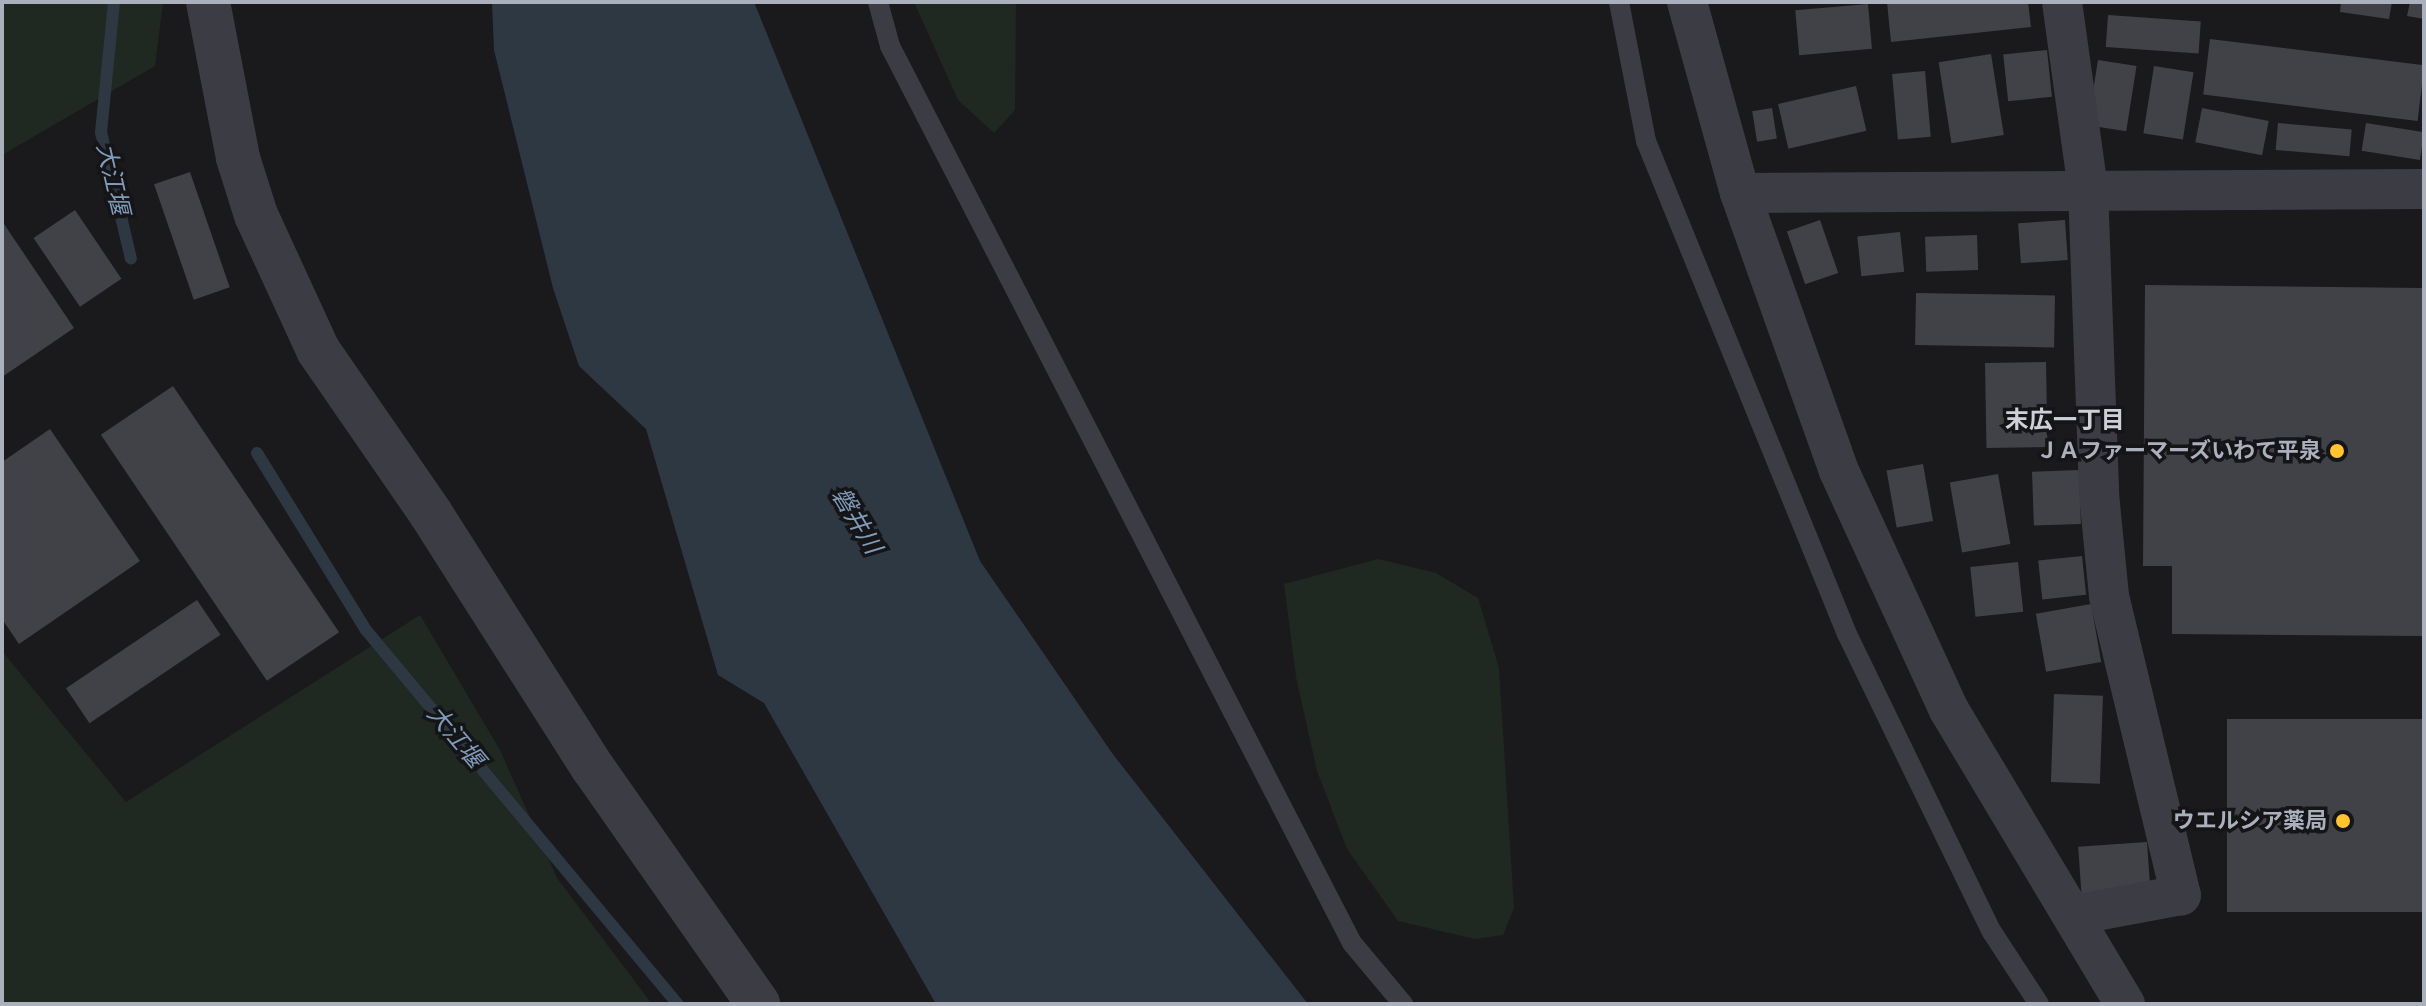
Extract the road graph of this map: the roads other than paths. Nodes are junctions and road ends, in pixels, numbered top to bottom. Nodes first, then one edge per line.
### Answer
1 (208, 2) edge
2 (878, 2) edge
3 (1619, 2) edge
4 (1687, 2) edge
5 (2062, 2) edge
6 (2088, 189) junction
7 (2424, 189) edge
8 (1740, 193) junction
9 (2074, 915) junction
10 (758, 1004) edge
11 (1403, 1004) edge
12 (2039, 1004) edge
13 (2125, 1004) edge

1 - 10 street
2 - 11 lane
3 - 12 lane
4 - 8 street
5 - 6 street
6 - 7 street
6 - 8 street
6 - 9 street
8 - 9 street
9 - 13 street

